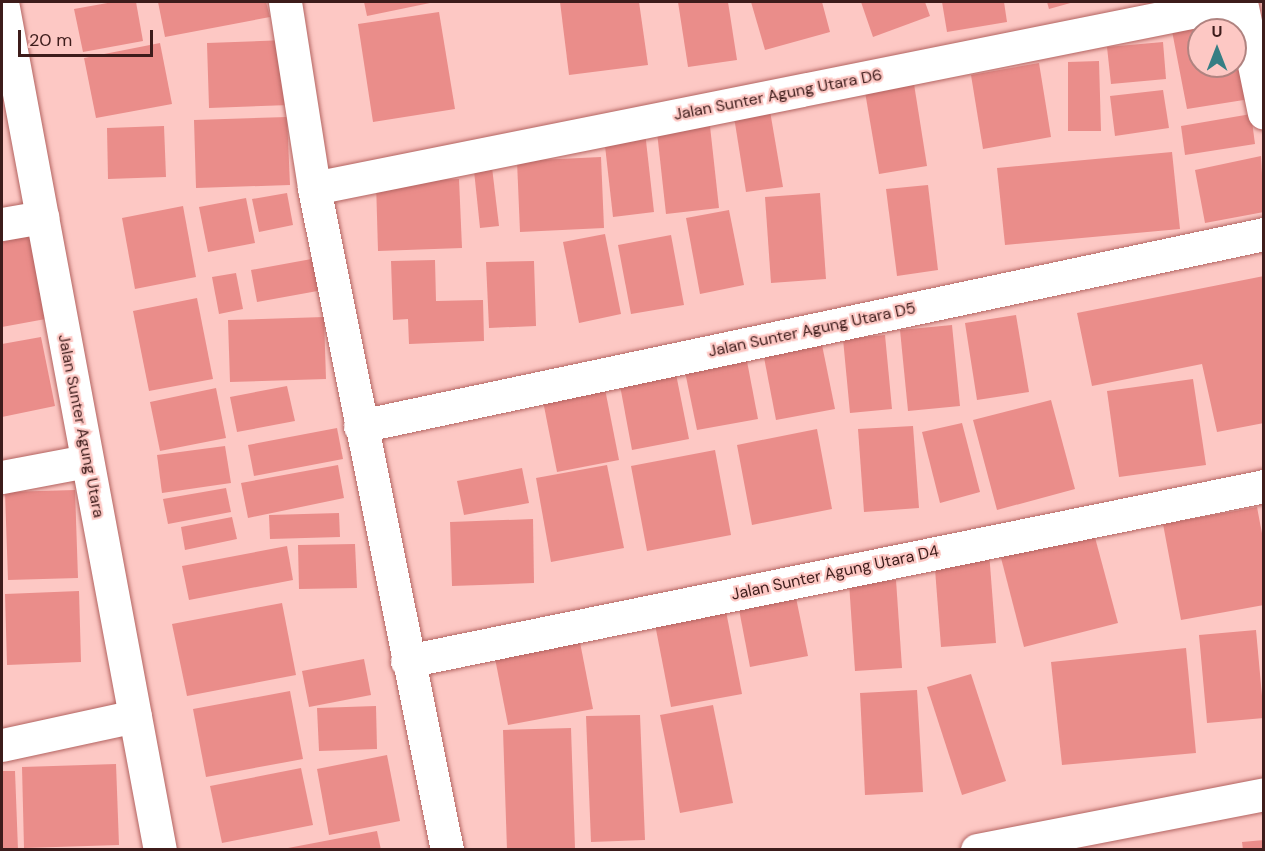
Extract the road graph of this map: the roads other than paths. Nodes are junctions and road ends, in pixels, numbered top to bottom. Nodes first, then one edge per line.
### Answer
1 (2, 2) edge
2 (285, 2) edge
3 (1241, 2) edge
4 (1263, 113) edge
5 (314, 188) junction
6 (42, 217) junction
7 (2, 224) edge
8 (1263, 234) edge
9 (360, 426) junction
10 (87, 461) junction
11 (2, 477) edge
12 (1263, 486) edge
13 (407, 661) junction
14 (135, 716) junction
15 (2, 745) edge
16 (1263, 794) edge
17 (160, 849) edge
18 (447, 849) edge
19 (977, 849) edge

1 - 6 street, Jalan Sunter Agung Utara
2 - 5 street
3 - 4 street
3 - 5 street, Jalan Sunter Agung Utara D6
5 - 9 street
6 - 7 street
6 - 10 street, Jalan Sunter Agung Utara
8 - 9 street, Jalan Sunter Agung Utara D5
9 - 13 street
10 - 11 street
10 - 14 street, Jalan Sunter Agung Utara
12 - 13 street, Jalan Sunter Agung Utara D4
13 - 18 street
14 - 15 street
14 - 17 street, Jalan Sunter Agung Utara
16 - 19 street

